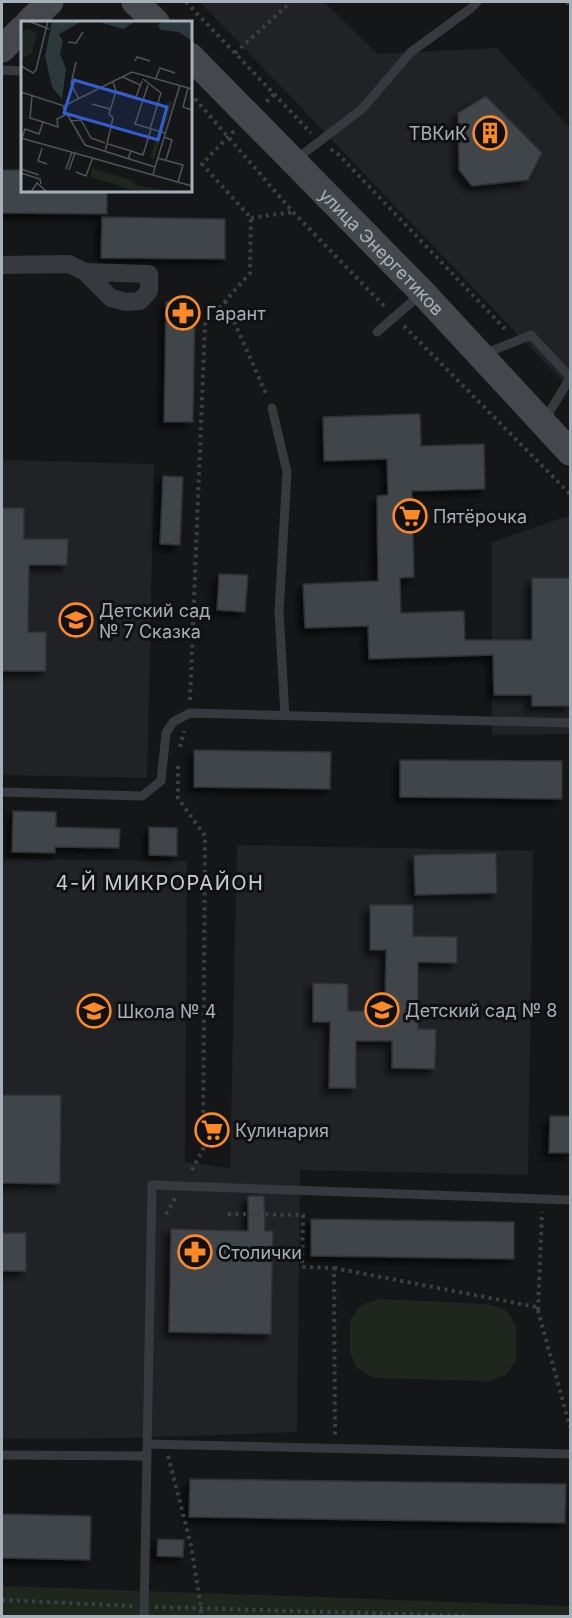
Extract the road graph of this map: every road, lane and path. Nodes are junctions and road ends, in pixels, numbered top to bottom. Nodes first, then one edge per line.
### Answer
1 (50, 2) edge
2 (135, 2) edge
3 (291, 2) edge
4 (477, 2) edge
5 (567, 2) edge
6 (570, 5) edge
7 (30, 21) edge
8 (155, 21) edge
9 (21, 30) edge
10 (2, 49) edge
11 (235, 53) dead end
12 (2, 70) edge
13 (21, 70) edge
14 (195, 74) edge
15 (274, 94) dead end
16 (229, 136) junction
17 (320, 142) junction
18 (293, 162) junction
19 (293, 212) junction
20 (251, 218) junction
21 (2, 265) edge
22 (85, 272) dead end
23 (423, 293) junction
24 (225, 301) junction
25 (394, 316) dead end
26 (402, 324) dead end
27 (376, 332) dead end
28 (516, 341) junction
29 (480, 355) junction
30 (570, 377) edge
31 (272, 408) joint
32 (543, 423) junction
33 (570, 452) edge
34 (570, 494) edge
35 (190, 713) junction
36 (285, 716) junction
37 (570, 723) edge
38 (178, 752) dead end
39 (178, 764) dead end
40 (2, 792) edge
41 (183, 1185) junction
42 (543, 1199) junction
43 (570, 1200) edge
44 (228, 1214) dead end
45 (166, 1215) dead end
46 (334, 1268) junction
47 (538, 1310) junction
48 (570, 1427) edge
49 (147, 1444) junction
50 (165, 1445) junction
51 (335, 1448) junction
52 (570, 1454) edge
53 (2, 1455) edge
54 (147, 1456) junction
55 (2, 1600) edge
56 (201, 1608) junction
57 (144, 1611) edge
58 (336, 1614) edge
59 (409, 1616) edge
60 (201, 1617) edge
61 (470, 1617) edge

1 - 7 main road
2 - 8 main road
3 - 11 path
4 - 17 lane
5 - 6 path
9 - 10 main road
12 - 13 lane
14 - 16 path
14 - 18 main road, улица Энергетиков
15 - 17 path
16 - 19 path
16 - 20 path
17 - 18 lane
17 - 28 path
18 - 23 main road, улица Энергетиков
19 - 20 path
19 - 25 path
20 - 24 path
21 - 22 street
23 - 27 lane
23 - 29 main road, улица Энергетиков
24 - 31 path
24 - 35 path
26 - 34 path
28 - 29 lane
28 - 30 lane
29 - 32 main road, улица Энергетиков
30 - 32 lane
31 - 36 lane
32 - 33 main road, улица Энергетиков
35 - 36 lane
35 - 38 path
35 - 40 lane
36 - 37 lane
39 - 41 path
41 - 42 lane
41 - 45 path
41 - 49 lane
42 - 43 lane
42 - 47 path
44 - 46 path
46 - 47 path
46 - 51 path
47 - 48 path
49 - 50 lane
49 - 54 lane
50 - 51 lane
50 - 56 path
51 - 52 lane
53 - 54 lane
54 - 57 lane
55 - 57 path
56 - 57 path
56 - 58 path
56 - 60 path
58 - 59 path
59 - 61 path

